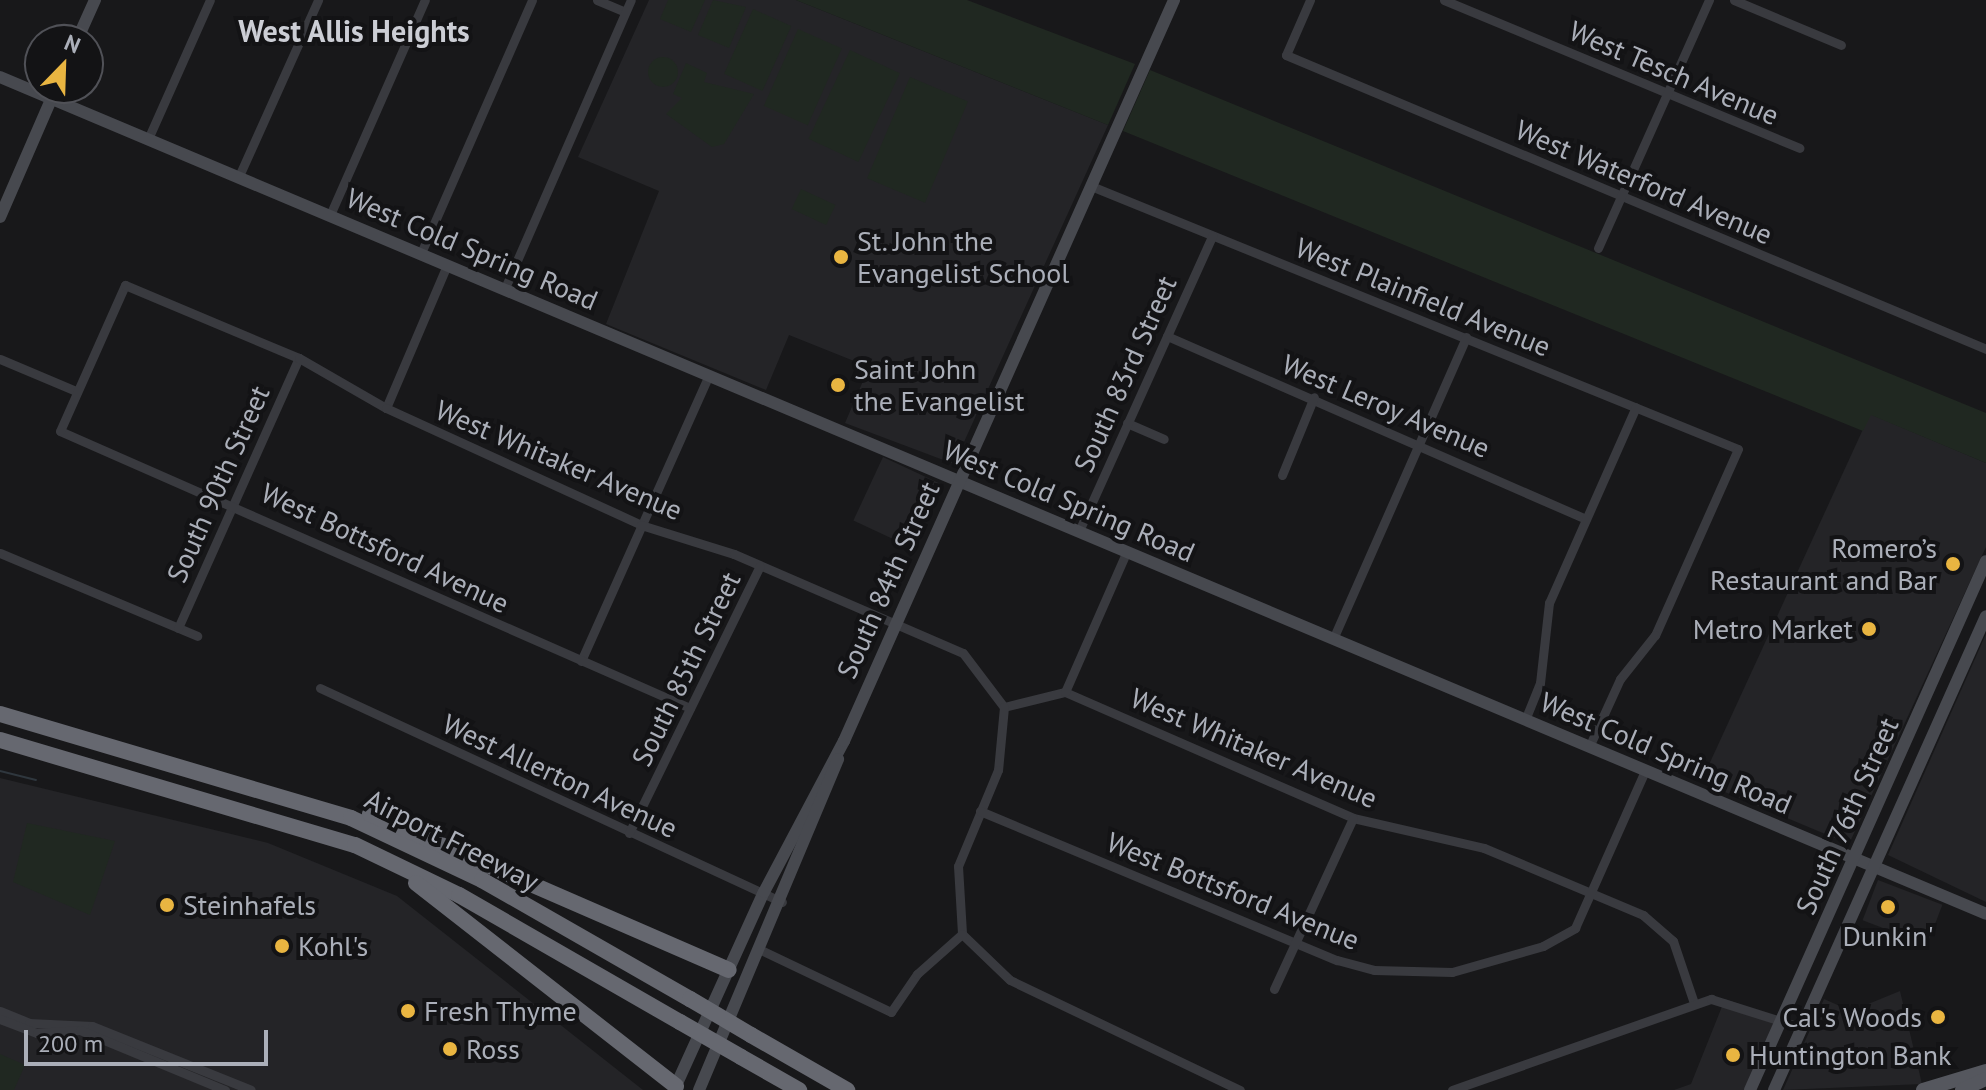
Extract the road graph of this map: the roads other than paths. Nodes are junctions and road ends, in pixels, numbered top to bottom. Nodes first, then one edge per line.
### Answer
1 (95, 0) edge
2 (210, 0) edge
3 (318, 0) edge
4 (425, 0) edge
5 (532, 0) edge
6 (597, 0) edge
7 (631, 0) edge
8 (1174, 0) edge
9 (1310, 0) edge
10 (1444, 0) edge
11 (1709, 0) edge
12 (1734, 0) edge
13 (625, 12) junction
14 (84, 24) edge
15 (1841, 45) dead end
16 (0, 77) edge
17 (24, 85) edge
18 (1668, 94) junction
19 (49, 104) edge
20 (74, 104) edge
21 (148, 139) junction
22 (1799, 148) dead end
23 (239, 176) junction
24 (1091, 186) junction
25 (1622, 196) junction
26 (330, 215) junction
27 (0, 217) edge
28 (1212, 236) junction
29 (1598, 248) dead end
30 (421, 253) junction
31 (447, 265) junction
32 (505, 288) junction
33 (1167, 336) junction
34 (1466, 337) junction
35 (1986, 349) edge
36 (299, 358) junction
37 (0, 359) edge
38 (709, 375) junction
39 (76, 391) junction
40 (1314, 397) junction
41 (1636, 407) junction
42 (386, 408) junction
43 (1127, 423) junction
44 (1164, 439) dead end
45 (1421, 443) junction
46 (1282, 475) dead end
47 (958, 480) junction
48 (231, 501) junction
49 (1586, 519) junction
50 (641, 525) junction
51 (1079, 531) junction
52 (1127, 551) junction
53 (0, 553) edge
54 (1986, 561) edge
55 (760, 566) junction
56 (1986, 616) edge
57 (896, 622) junction
58 (178, 628) junction
59 (197, 636) dead end
60 (1333, 639) junction
61 (1950, 643) junction
62 (1970, 652) junction
63 (581, 661) junction
64 (320, 688) dead end
65 (1065, 692) junction
66 (1004, 707) junction
67 (690, 708) junction
68 (0, 714) edge
69 (1525, 720) junction
70 (0, 740) edge
71 (844, 741) junction
72 (1589, 747) junction
73 (158, 757) junction
74 (1645, 771) junction
75 (980, 811) junction
76 (1353, 818) junction
77 (290, 821) junction
78 (629, 833) junction
79 (1854, 859) junction
80 (1874, 868) junction
81 (764, 892) junction
82 (1593, 894) junction
83 (782, 902) junction
84 (1986, 914) edge
85 (1827, 918) junction
86 (1847, 927) junction
87 (962, 934) junction
88 (1296, 943) junction
89 (761, 950) junction
90 (728, 970) junction
91 (748, 979) junction
92 (1274, 989) dead end
93 (1694, 1003) junction
94 (0, 1011) edge
95 (0, 1019) edge
96 (1782, 1019) junction
97 (1800, 1027) junction
98 (1986, 1071) edge
99 (200, 1074) junction
100 (1986, 1079) edge
101 (214, 1084) edge
102 (701, 1086) edge
103 (675, 1088) edge
104 (193, 1090) edge
105 (225, 1090) edge
106 (251, 1090) edge
107 (799, 1090) edge
108 (847, 1090) edge
109 (1240, 1090) edge
110 (1452, 1090) edge
111 (1750, 1090) edge
112 (1774, 1090) edge
113 (1923, 1090) edge
114 (1962, 1090) edge

1 - 14 street
2 - 21 street
3 - 23 street
4 - 26 street
5 - 30 street
6 - 13 street
7 - 13 street
8 - 24 street, South 84th Street
9 - 25 street, West Waterford Avenue
10 - 18 street, West Tesch Avenue
11 - 18 street
12 - 15 street
13 - 32 street
16 - 17 street, West Cold Spring Road
18 - 22 street, West Tesch Avenue
18 - 25 street
19 - 27 street
20 - 21 street, West Cold Spring Road
21 - 23 street, West Cold Spring Road
23 - 26 street, West Cold Spring Road
24 - 28 street, West Plainfield Avenue
24 - 47 street, South 84th Street
25 - 29 street
25 - 35 street, West Waterford Avenue
26 - 30 street, West Cold Spring Road
28 - 33 street, South 83rd Street
28 - 34 street, West Plainfield Avenue
30 - 31 street, West Cold Spring Road
31 - 32 street, West Cold Spring Road
31 - 42 street
32 - 38 street, West Cold Spring Road
33 - 40 street, West Leroy Avenue
33 - 43 street, South 83rd Street
34 - 41 street, West Plainfield Avenue
34 - 45 street
36 - 39 street, West Whitaker Avenue
36 - 42 street, West Whitaker Avenue
36 - 48 street, South 90th Street
37 - 39 street
38 - 47 street, West Cold Spring Road
38 - 50 street
39 - 48 street, West Bottsford Avenue
40 - 45 street, West Leroy Avenue
40 - 46 street
41 - 49 street
41 - 72 street, West Plainfield Avenue
42 - 50 street, West Whitaker Avenue
43 - 44 street
43 - 51 street, South 83rd Street
45 - 49 street, West Leroy Avenue
45 - 60 street
47 - 51 street, West Cold Spring Road
47 - 57 street, South 84th Street
48 - 58 street, South 90th Street
48 - 63 street, West Bottsford Avenue
49 - 69 street
50 - 55 street, West Whitaker Avenue
50 - 63 street
51 - 52 street, West Cold Spring Road
52 - 60 street, West Cold Spring Road
52 - 65 street
53 - 58 street
54 - 61 street, South 76th Street
55 - 57 street, West Whitaker Avenue
55 - 67 street, South 85th Street
56 - 62 street, South 76th Street
57 - 66 street, West Whitaker Avenue
57 - 71 street, South 84th Street
58 - 59 street
60 - 69 street, West Cold Spring Road
61 - 62 street
61 - 79 street, South 76th Street
62 - 80 street, South 76th Street
63 - 67 street, West Bottsford Avenue
64 - 78 street, West Allerton Avenue
65 - 66 street
65 - 76 street, West Whitaker Avenue
66 - 75 street
67 - 78 street, South 85th Street
68 - 73 highway, Airport Freeway
69 - 72 street, West Cold Spring Road
70 - 77 highway, Airport Freeway
71 - 81 street, South 84th Street
71 - 83 street, South 84th Street
72 - 74 street, West Cold Spring Road
73 - 90 highway
73 - 108 highway, Airport Freeway, bridge
74 - 79 street, West Cold Spring Road
74 - 82 street, West Bottsford Avenue
75 - 87 street
75 - 88 street, West Bottsford Avenue
76 - 82 street, West Whitaker Avenue
76 - 88 street
77 - 103 highway
77 - 107 highway, Airport Freeway, bridge
78 - 81 street, West Allerton Avenue
79 - 80 street, West Cold Spring Road
79 - 85 street, South 76th Street
80 - 84 street, West Cold Spring Road
80 - 86 street, South 76th Street
81 - 83 street, West Allerton Avenue
81 - 90 street, South 84th Street
82 - 88 street, West Bottsford Avenue
82 - 93 street, West Whitaker Avenue
83 - 89 street, South 84th Street
85 - 86 street
85 - 96 street, South 76th Street
86 - 97 street, South 76th Street
87 - 89 street
87 - 109 street
88 - 92 street
89 - 91 street, South 84th Street
90 - 91 street
90 - 103 street, South 84th Street
91 - 102 street, South 84th Street
93 - 96 street
93 - 110 street
94 - 99 street
95 - 99 street
96 - 97 street
96 - 111 street, South 76th Street
97 - 112 street, South 76th Street
98 - 113 main road
99 - 101 street
99 - 104 street
100 - 114 main road
101 - 105 street
101 - 106 street
102 - 103 street

